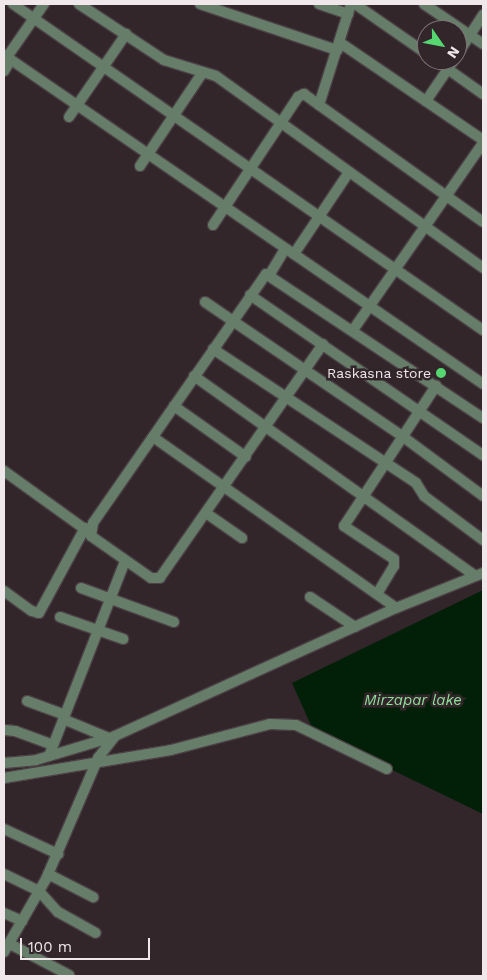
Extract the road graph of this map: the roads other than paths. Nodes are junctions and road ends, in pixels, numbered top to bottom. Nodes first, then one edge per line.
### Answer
1 (13, 4) edge
2 (44, 4) edge
3 (79, 4) edge
4 (200, 4) edge
5 (319, 4) edge
6 (355, 4) edge
7 (424, 4) edge
8 (350, 9) edge
9 (483, 15) edge
10 (34, 18) junction
11 (126, 34) junction
12 (470, 35) junction
13 (467, 40) edge
14 (483, 44) edge
15 (338, 46) junction
16 (417, 47) edge
17 (7, 57) edge
18 (104, 66) junction
19 (447, 70) edge
20 (457, 70) edge
21 (4, 71) edge
22 (202, 72) junction
23 (483, 94) edge
24 (426, 101) junction
25 (77, 105) junction
26 (320, 105) junction
27 (174, 115) junction
28 (69, 117) dead end
29 (281, 123) junction
30 (483, 142) edge
31 (148, 154) junction
32 (140, 166) dead end
33 (251, 169) junction
34 (349, 172) junction
35 (447, 196) junction
36 (225, 207) junction
37 (319, 216) junction
38 (483, 222) edge
39 (213, 225) dead end
40 (426, 226) junction
41 (290, 252) junction
42 (483, 268) edge
43 (396, 269) junction
44 (270, 274) junction
45 (250, 295) junction
46 (205, 302) dead end
47 (370, 306) junction
48 (232, 321) junction
49 (354, 330) junction
50 (483, 330) edge
51 (323, 344) junction
52 (213, 349) junction
53 (306, 371) junction
54 (194, 376) junction
55 (483, 383) edge
56 (436, 386) junction
57 (287, 398) junction
58 (174, 406) junction
59 (420, 409) junction
60 (483, 418) edge
61 (267, 426) junction
62 (402, 436) junction
63 (152, 437) junction
64 (483, 455) edge
65 (246, 457) junction
66 (385, 462) junction
67 (4, 471) edge
68 (224, 487) junction
69 (363, 495) junction
70 (483, 496) edge
71 (206, 513) junction
72 (87, 530) junction
73 (242, 538) dead end
74 (483, 540) edge
75 (125, 561) junction
76 (479, 574) edge
77 (81, 588) dead end
78 (4, 592) edge
79 (377, 594) junction
80 (310, 596) dead end
81 (110, 599) junction
82 (396, 608) junction
83 (60, 617) dead end
84 (174, 622) dead end
85 (355, 627) junction
86 (98, 630) junction
87 (123, 639) dead end
88 (27, 700) dead end
89 (64, 717) junction
90 (4, 730) edge
91 (112, 737) junction
92 (53, 745) junction
93 (49, 756) junction
94 (95, 763) junction
95 (4, 764) edge
96 (387, 769) dead end
97 (4, 778) edge
98 (4, 828) edge
99 (58, 854) junction
100 (4, 874) edge
101 (48, 874) junction
102 (39, 891) junction
103 (93, 897) dead end
104 (4, 913) edge
105 (22, 921) junction
106 (96, 933) dead end
107 (7, 948) edge
108 (69, 975) dead end

1 - 10 street
2 - 10 street
3 - 11 street
4 - 15 street
5 - 8 street
6 - 16 street
7 - 12 street
8 - 15 street
9 - 12 street
10 - 17 street
10 - 18 street
11 - 18 street
11 - 22 street
12 - 13 street
12 - 14 street
15 - 24 street
15 - 26 street
17 - 21 street
17 - 25 street
18 - 25 street
18 - 27 street
19 - 24 street
20 - 23 street
22 - 27 street
22 - 29 street
24 - 30 street
25 - 28 street
25 - 31 street
26 - 29 street
26 - 35 street
27 - 31 street
27 - 33 street
29 - 33 street
29 - 34 street
30 - 35 street
31 - 32 street
31 - 36 street
33 - 36 street
33 - 37 street
34 - 37 street
34 - 40 street
35 - 38 street
35 - 40 street
36 - 39 street
36 - 41 street
37 - 41 street
37 - 43 street
40 - 42 street
40 - 43 street
41 - 44 street
41 - 47 street
43 - 47 street
43 - 50 street
44 - 45 street
44 - 49 street
45 - 48 street
45 - 51 street
46 - 48 street
47 - 49 street
47 - 55 street
48 - 52 street
48 - 53 street
49 - 56 street
51 - 53 street
51 - 59 street
52 - 54 street
52 - 57 street
53 - 57 street
53 - 62 street
54 - 58 street
54 - 61 street
56 - 59 street
56 - 60 street
57 - 61 street
57 - 66 street
58 - 63 street
58 - 65 street
59 - 62 street
59 - 64 street
61 - 65 street
61 - 69 street
62 - 66 street
62 - 70 street
63 - 68 street
63 - 72 street
65 - 68 street
66 - 69 street
66 - 74 street
67 - 72 street
68 - 71 street
68 - 79 street
69 - 76 street
69 - 79 street
71 - 73 street
71 - 75 street
72 - 75 street
72 - 78 street
75 - 81 street
76 - 82 street
77 - 81 street
79 - 82 street
80 - 85 street
81 - 84 street
81 - 86 street
82 - 85 street
83 - 86 street
85 - 91 street
86 - 87 street
86 - 89 street
88 - 89 street
89 - 91 street
89 - 92 street
90 - 92 street
91 - 93 street
91 - 94 street
92 - 93 street
93 - 95 street
94 - 96 street
94 - 97 street
94 - 99 street
98 - 99 street
99 - 101 street
100 - 102 street
101 - 102 street
101 - 103 street
102 - 105 street
102 - 106 street
104 - 105 street
105 - 107 street
107 - 108 street

